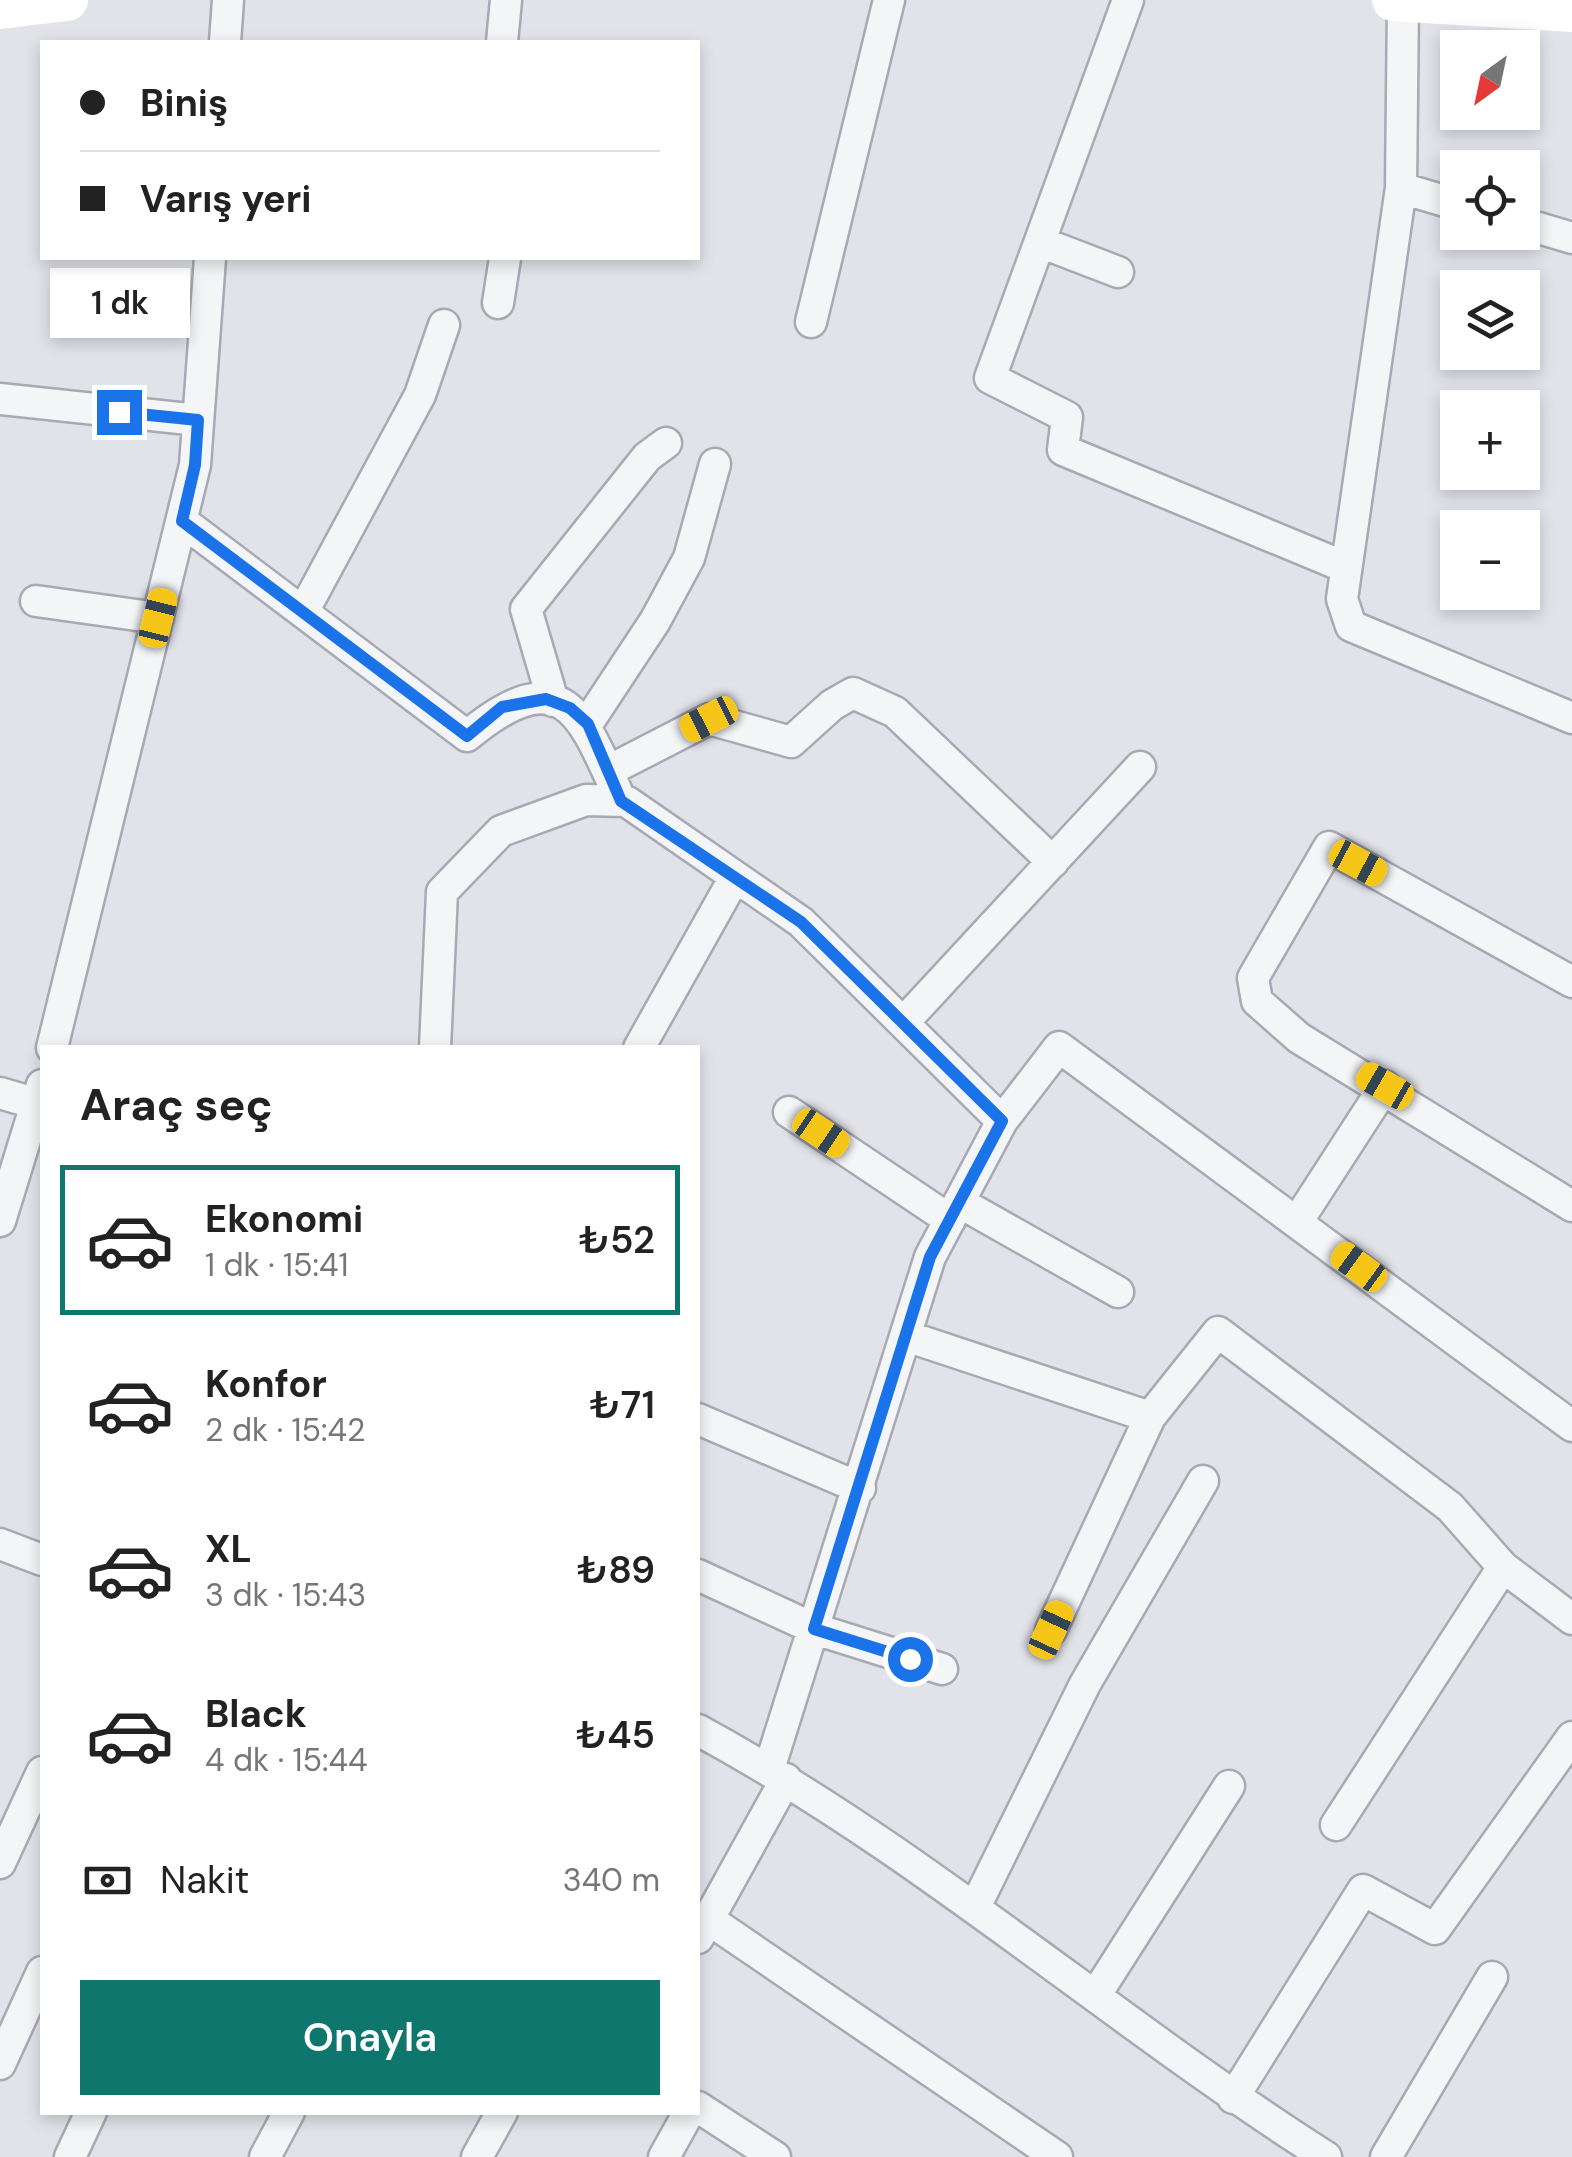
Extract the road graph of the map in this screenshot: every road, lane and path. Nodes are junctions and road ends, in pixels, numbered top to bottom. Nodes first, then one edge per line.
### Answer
1 (67, 0) edge
2 (228, 0) edge
3 (506, 0) edge
4 (889, 0) edge
5 (1128, 0) edge
6 (1393, 0) edge
7 (1403, 1) edge
8 (7, 5) edge
9 (1572, 11) edge
10 (225, 40) edge
11 (502, 40) edge
12 (1401, 188) junction
13 (1440, 199) edge
14 (1540, 229) edge
15 (1572, 238) edge
16 (1040, 242) junction
17 (210, 260) edge
18 (505, 260) edge
19 (1118, 272) dead end
20 (498, 303) dead end
21 (811, 322) dead end
22 (444, 325) dead end
23 (0, 400) edge
24 (198, 420) junction
25 (666, 443) dead end
26 (715, 464) dead end
27 (182, 521) junction
28 (1346, 566) junction
29 (36, 601) dead end
30 (303, 612) junction
31 (158, 618) junction
32 (553, 701) junction
33 (1572, 718) edge
34 (588, 724) junction
35 (1140, 767) dead end
36 (608, 771) junction
37 (621, 801) junction
38 (1053, 862) junction
39 (735, 877) junction
40 (1572, 982) edge
41 (903, 1023) junction
42 (53, 1045) edge
43 (435, 1045) edge
44 (640, 1045) edge
45 (1385, 1086) junction
46 (0, 1093) edge
47 (40, 1095) edge
48 (789, 1112) dead end
49 (1002, 1121) junction
50 (1572, 1206) edge
51 (955, 1211) junction
52 (0, 1220) edge
53 (1297, 1222) junction
54 (1118, 1292) dead end
55 (906, 1336) junction
56 (1150, 1417) junction
57 (700, 1420) edge
58 (1572, 1426) edge
59 (1204, 1480) dead end
60 (860, 1488) junction
61 (0, 1544) edge
62 (40, 1559) edge
63 (1503, 1566) junction
64 (700, 1576) edge
65 (1572, 1619) edge
66 (814, 1629) junction
67 (1051, 1630) dead end
68 (942, 1669) dead end
69 (700, 1731) edge
70 (1572, 1737) edge
71 (777, 1774) junction
72 (40, 1776) edge
73 (1229, 1786) dead end
74 (1336, 1825) dead end
75 (0, 1863) edge
76 (975, 1907) junction
77 (703, 1929) edge
78 (40, 1976) edge
79 (1492, 1977) dead end
80 (1095, 1996) junction
81 (0, 2064) edge
82 (1232, 2098) junction
83 (700, 2108) edge
84 (90, 2115) edge
85 (288, 2115) edge
86 (500, 2115) edge
87 (688, 2115) edge
88 (70, 2157) edge
89 (265, 2157) edge
90 (477, 2157) edge
91 (664, 2157) edge
92 (775, 2157) edge
93 (1057, 2157) edge
94 (1326, 2157) edge
95 (1386, 2157) edge

1 - 8 main road
2 - 10 street
3 - 11 street
4 - 21 street
5 - 16 street
6 - 7 main road
7 - 9 main road
7 - 12 street
12 - 13 street
12 - 28 street
14 - 15 street
16 - 19 street
16 - 28 street
17 - 24 street
18 - 20 street
22 - 30 street
23 - 24 street
24 - 27 street
25 - 32 street
26 - 34 street
27 - 30 street
27 - 31 street
28 - 33 street
29 - 31 street
30 - 32 street
31 - 42 street
32 - 34 street
34 - 36 street
35 - 38 street
36 - 37 street
36 - 38 street
37 - 39 street
37 - 43 street
38 - 41 street
39 - 41 street
39 - 44 street
40 - 45 street
41 - 49 street
45 - 50 street
45 - 53 street
46 - 47 street
47 - 52 street
48 - 51 street
49 - 51 street
49 - 53 street
51 - 54 street
51 - 55 street
53 - 58 street
55 - 56 street
55 - 60 street
56 - 63 street
56 - 67 street
57 - 60 street
59 - 76 street
60 - 66 street
61 - 62 street
63 - 65 street
63 - 74 street
64 - 66 street
66 - 68 street
66 - 71 street
69 - 71 street
70 - 82 street
71 - 76 street
71 - 77 street
72 - 75 street
73 - 80 street
76 - 80 street
77 - 93 street
78 - 81 street
79 - 95 street
80 - 82 street
82 - 94 street
83 - 92 street
84 - 88 street
85 - 89 street
86 - 90 street
87 - 91 street

